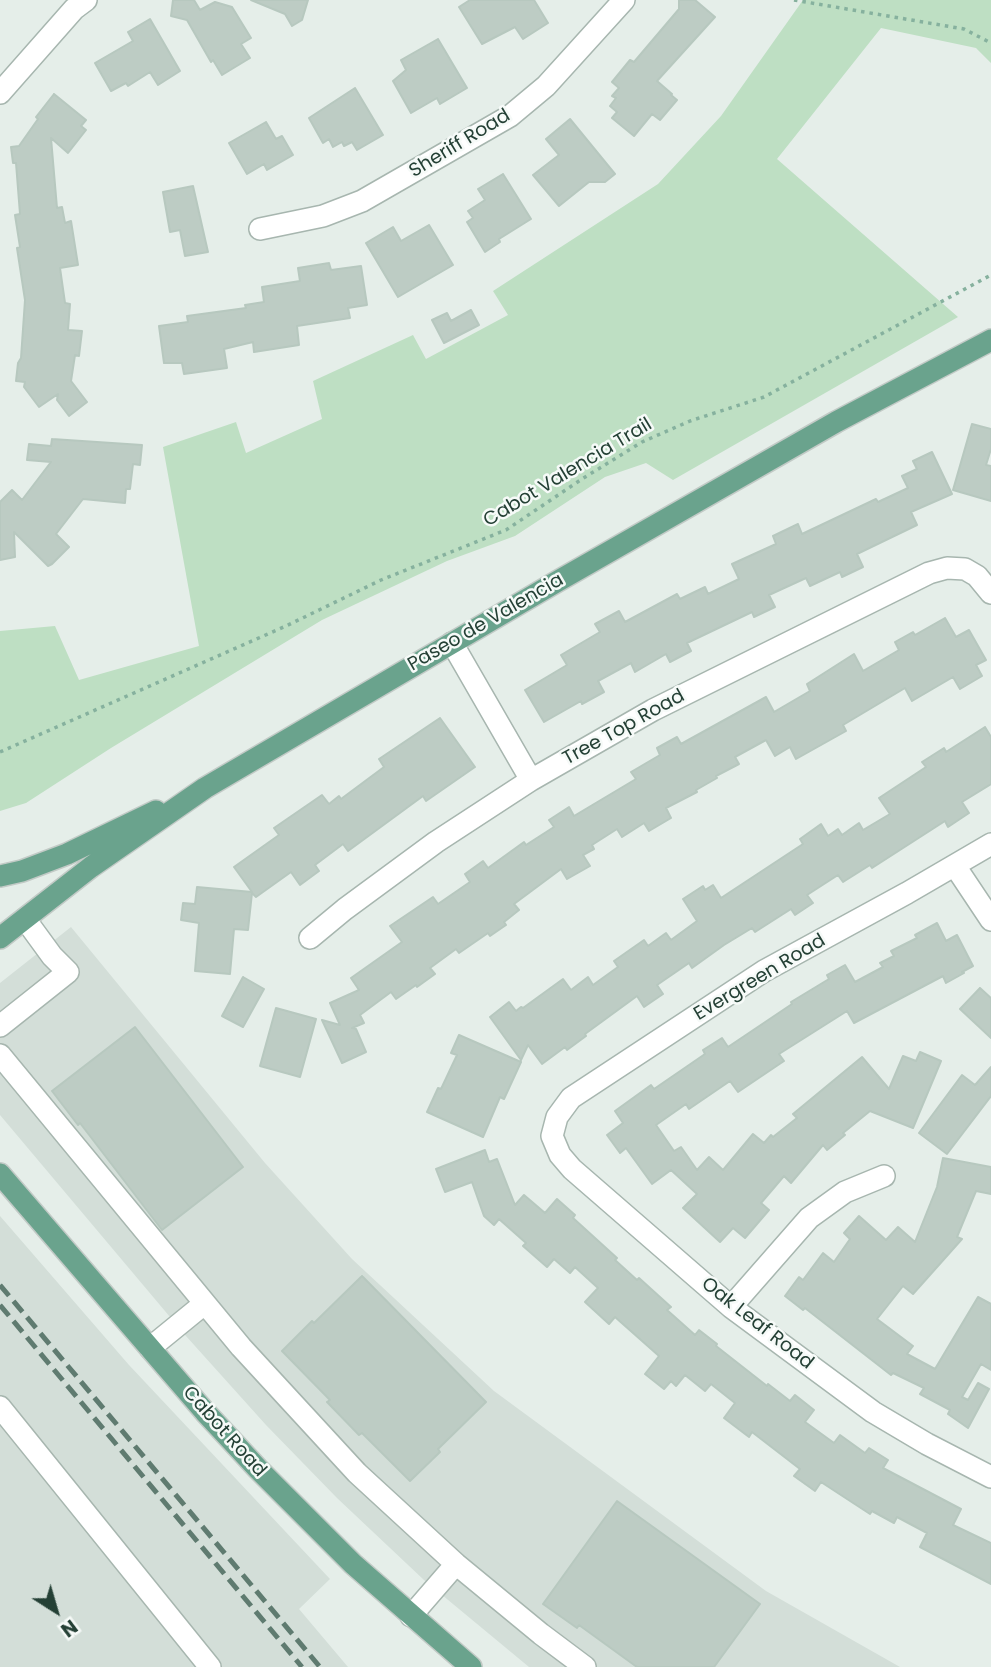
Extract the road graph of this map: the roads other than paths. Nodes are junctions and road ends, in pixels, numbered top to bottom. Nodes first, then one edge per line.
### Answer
1 (86, 0) edge
2 (624, 0) edge
3 (0, 93) edge
4 (260, 229) dead end
5 (991, 340) edge
6 (991, 593) edge
7 (452, 643) junction
8 (530, 780) junction
9 (205, 788) junction
10 (991, 844) edge
11 (955, 866) junction
12 (0, 876) edge
13 (25, 919) junction
14 (991, 920) edge
15 (0, 938) edge
16 (310, 938) dead end
17 (0, 1026) edge
18 (0, 1055) edge
19 (552, 1136) joint
20 (0, 1174) edge
21 (884, 1176) dead end
22 (204, 1304) junction
23 (732, 1307) junction
24 (150, 1348) junction
25 (0, 1407) edge
26 (990, 1475) edge
27 (456, 1564) junction
28 (411, 1616) junction
29 (210, 1667) edge
30 (471, 1667) edge
31 (585, 1667) edge

1 - 3 street
2 - 4 street, Sheriff Road
5 - 7 main road, Paseo de Valencia
6 - 8 street, Tree Top Road
7 - 8 street
7 - 9 main road, Paseo de Valencia
8 - 16 street, Tree Top Road
9 - 12 main road
9 - 13 main road, Paseo de Valencia
10 - 11 street, Evergreen Road
11 - 14 street
11 - 19 street, Evergreen Road
13 - 15 main road, Paseo de Valencia
13 - 17 street
18 - 22 street
19 - 23 street, Oak Leaf Road
20 - 24 main road, Cabot Road
21 - 23 street
22 - 24 street
22 - 27 street
23 - 26 street, Oak Leaf Road
24 - 28 main road, Cabot Road
25 - 29 street
27 - 28 street
27 - 31 street
28 - 30 main road, Cabot Road

